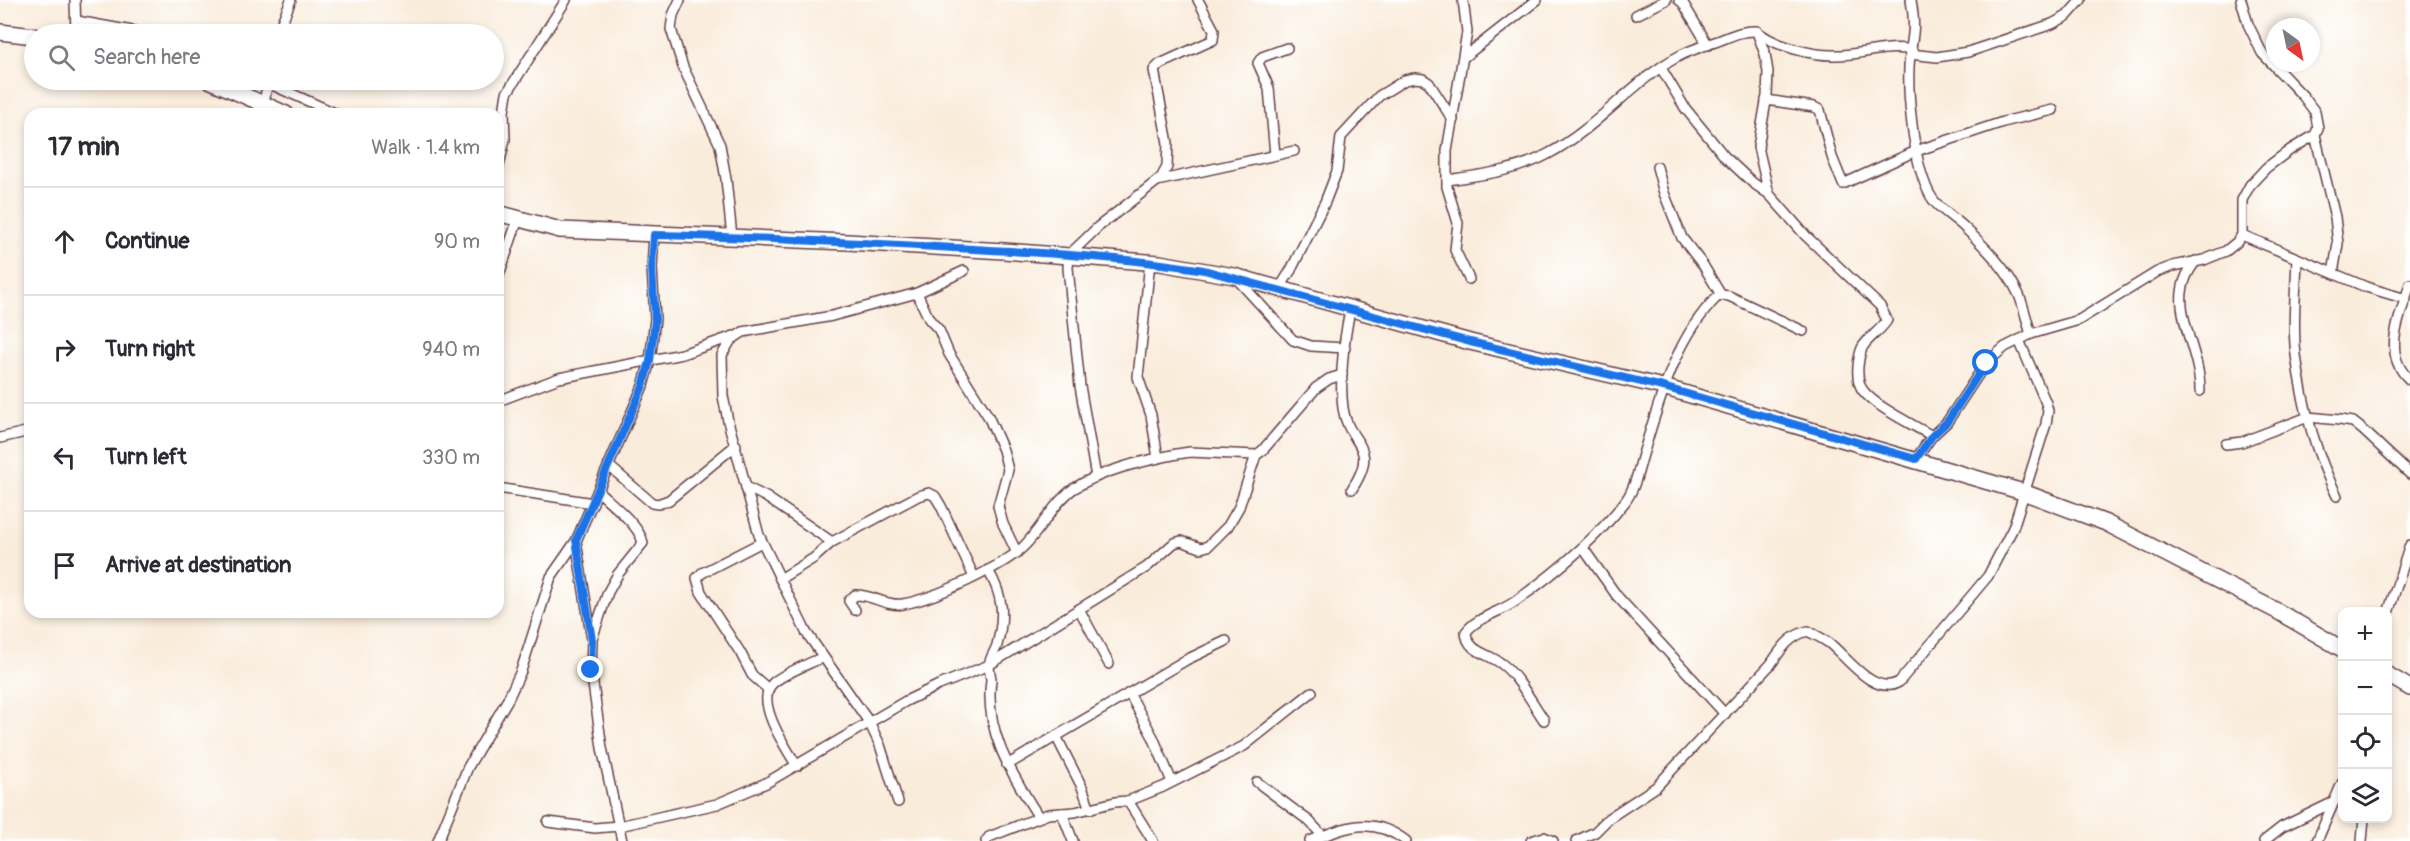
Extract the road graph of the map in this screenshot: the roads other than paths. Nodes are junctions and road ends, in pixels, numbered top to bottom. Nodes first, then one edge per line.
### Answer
1 (75, 0) edge
2 (566, 0) edge
3 (680, 0) edge
4 (1198, 0) edge
5 (1463, 0) edge
6 (1537, 0) edge
7 (1666, 0) edge
8 (1679, 0) edge
9 (1911, 0) edge
10 (2081, 0) edge
11 (2241, 0) edge
12 (289, 1) edge
13 (1636, 15) dead end
14 (77, 21) junction
15 (77, 24) edge
16 (94, 24) edge
17 (281, 24) edge
18 (1757, 31) junction
19 (0, 32) edge
20 (24, 35) edge
21 (1708, 45) junction
22 (1287, 48) dead end
23 (1911, 52) junction
24 (1464, 57) junction
25 (1661, 68) junction
26 (233, 90) edge
27 (265, 90) edge
28 (286, 90) edge
29 (1766, 100) junction
30 (264, 103) junction
31 (274, 108) edge
32 (324, 108) edge
33 (2053, 110) dead end
34 (504, 112) edge
35 (504, 112) edge
36 (1453, 120) junction
37 (2315, 135) junction
38 (504, 138) edge
39 (1294, 151) dead end
40 (1916, 151) junction
41 (1275, 155) junction
42 (1657, 167) dead end
43 (1447, 180) junction
44 (1157, 181) junction
45 (1768, 194) junction
46 (504, 215) edge
47 (518, 219) junction
48 (654, 235) junction
49 (2242, 235) junction
50 (732, 237) junction
51 (1069, 255) junction
52 (2296, 259) junction
53 (504, 260) edge
54 (2196, 261) junction
55 (1150, 262) junction
56 (964, 271) dead end
57 (2333, 273) junction
58 (1234, 276) junction
59 (1469, 279) dead end
60 (2410, 284) edge
61 (1279, 290) junction
62 (917, 293) junction
63 (1721, 295) junction
64 (2406, 299) junction
65 (1350, 309) junction
66 (1803, 332) dead end
67 (2031, 334) junction
68 (736, 335) junction
69 (2019, 340) junction
70 (1345, 348) junction
71 (650, 361) junction
72 (1342, 375) junction
73 (2410, 380) edge
74 (1663, 387) junction
75 (2200, 391) dead end
76 (504, 399) edge
77 (2308, 417) junction
78 (24, 432) edge
79 (1932, 436) junction
80 (0, 438) edge
81 (2226, 444) dead end
82 (736, 445) junction
83 (1256, 455) junction
84 (1158, 458) junction
85 (1916, 459) junction
86 (609, 466) junction
87 (2410, 474) edge
88 (1096, 477) junction
89 (746, 487) junction
90 (504, 489) edge
91 (1352, 489) dead end
92 (598, 491) junction
93 (2023, 492) junction
94 (2337, 496) dead end
95 (593, 503) junction
96 (576, 540) junction
97 (762, 542) junction
98 (832, 542) junction
99 (2410, 545) edge
100 (1582, 548) junction
101 (1017, 553) junction
102 (988, 570) junction
103 (974, 578) junction
104 (780, 579) junction
105 (2390, 607) edge
106 (1079, 609) junction
107 (855, 610) dead end
108 (592, 640) junction
109 (1226, 641) dead end
110 (2338, 646) edge
111 (823, 657) junction
112 (1109, 664) dead end
113 (989, 665) junction
114 (2392, 677) edge
115 (2410, 688) edge
116 (768, 689) junction
117 (1312, 692) dead end
118 (1129, 693) junction
119 (1725, 714) junction
120 (1544, 720) dead end
121 (869, 722) junction
122 (1056, 736) junction
123 (1007, 765) junction
124 (797, 766) junction
125 (1172, 782) junction
126 (1257, 782) dead end
127 (2338, 794) edge
128 (1128, 801) junction
129 (898, 802) dead end
130 (2334, 802) junction
131 (1090, 809) junction
132 (1062, 813) junction
133 (1038, 816) junction
134 (548, 822) dead end
135 (2364, 823) edge
136 (619, 826) junction
137 (1323, 836) junction
138 (438, 841) edge
139 (622, 841) edge
140 (986, 841) edge
141 (1073, 841) edge
142 (1153, 841) edge
143 (1310, 841) edge
144 (1406, 841) edge
145 (1532, 841) edge
146 (1553, 841) edge
147 (1576, 841) edge
148 (2264, 841) edge
149 (2317, 841) edge
150 (2362, 841) edge

1 - 14 street
2 - 34 street
3 - 50 street
4 - 44 street
5 - 24 street
6 - 24 street
7 - 13 street
8 - 21 street
9 - 23 street
10 - 23 street
11 - 37 street
12 - 17 street
14 - 15 street
14 - 16 street
18 - 21 street
18 - 23 street
18 - 29 street
19 - 20 main road
21 - 25 street
22 - 41 street
23 - 40 street
24 - 36 street
25 - 43 street
25 - 45 street
26 - 30 main road
27 - 30 street
28 - 32 street
29 - 40 street
29 - 45 street
30 - 31 main road
33 - 40 street
35 - 38 street
36 - 43 street
36 - 61 street
37 - 49 street
37 - 57 street
39 - 41 street
40 - 67 street
41 - 44 street
42 - 63 street
43 - 59 street
44 - 51 street
45 - 79 street
46 - 47 main road
47 - 48 main road
47 - 53 street
48 - 50 main road
48 - 71 street
49 - 52 street
49 - 54 street
50 - 51 main road
51 - 55 main road
51 - 88 street
52 - 57 street
52 - 77 street
54 - 67 street
54 - 75 street
55 - 58 main road
55 - 84 street
56 - 62 street
57 - 64 street
58 - 61 main road
58 - 70 street
60 - 64 street
61 - 65 main road
62 - 68 street
62 - 101 street
63 - 66 street
63 - 74 street
64 - 73 street
65 - 70 street
65 - 74 main road
67 - 69 street
68 - 71 street
68 - 82 street
69 - 79 street
69 - 93 street
70 - 72 street
71 - 76 street
71 - 86 street
72 - 83 street
72 - 91 street
74 - 85 main road
74 - 100 street
77 - 81 street
77 - 87 street
77 - 94 street
78 - 80 street
79 - 85 street
82 - 86 street
82 - 89 street
83 - 84 street
83 - 106 street
84 - 88 street
85 - 93 main road
86 - 92 street
88 - 101 street
89 - 97 street
89 - 98 street
90 - 95 street
92 - 95 street
92 - 108 street
93 - 110 main road
93 - 119 street
95 - 96 street
96 - 108 street
96 - 138 street
97 - 104 street
97 - 116 street
98 - 103 street
98 - 104 street
99 - 105 street
100 - 119 street
100 - 120 street
101 - 102 street
102 - 103 street
102 - 113 street
103 - 107 street
104 - 111 street
106 - 112 street
106 - 113 street
108 - 136 street
109 - 118 street
111 - 116 street
111 - 121 street
113 - 121 street
113 - 123 street
114 - 115 main road
116 - 124 street
117 - 125 street
118 - 122 street
118 - 125 street
119 - 147 street
121 - 124 street
121 - 129 street
122 - 123 street
122 - 131 street
123 - 133 street
124 - 136 street
125 - 128 street
126 - 137 street
127 - 130 street
128 - 131 street
128 - 142 street
130 - 148 street
130 - 149 street
131 - 132 street
132 - 133 street
132 - 141 street
133 - 140 street
134 - 136 street
135 - 150 street
136 - 139 street
137 - 143 street
137 - 144 street
145 - 146 street

